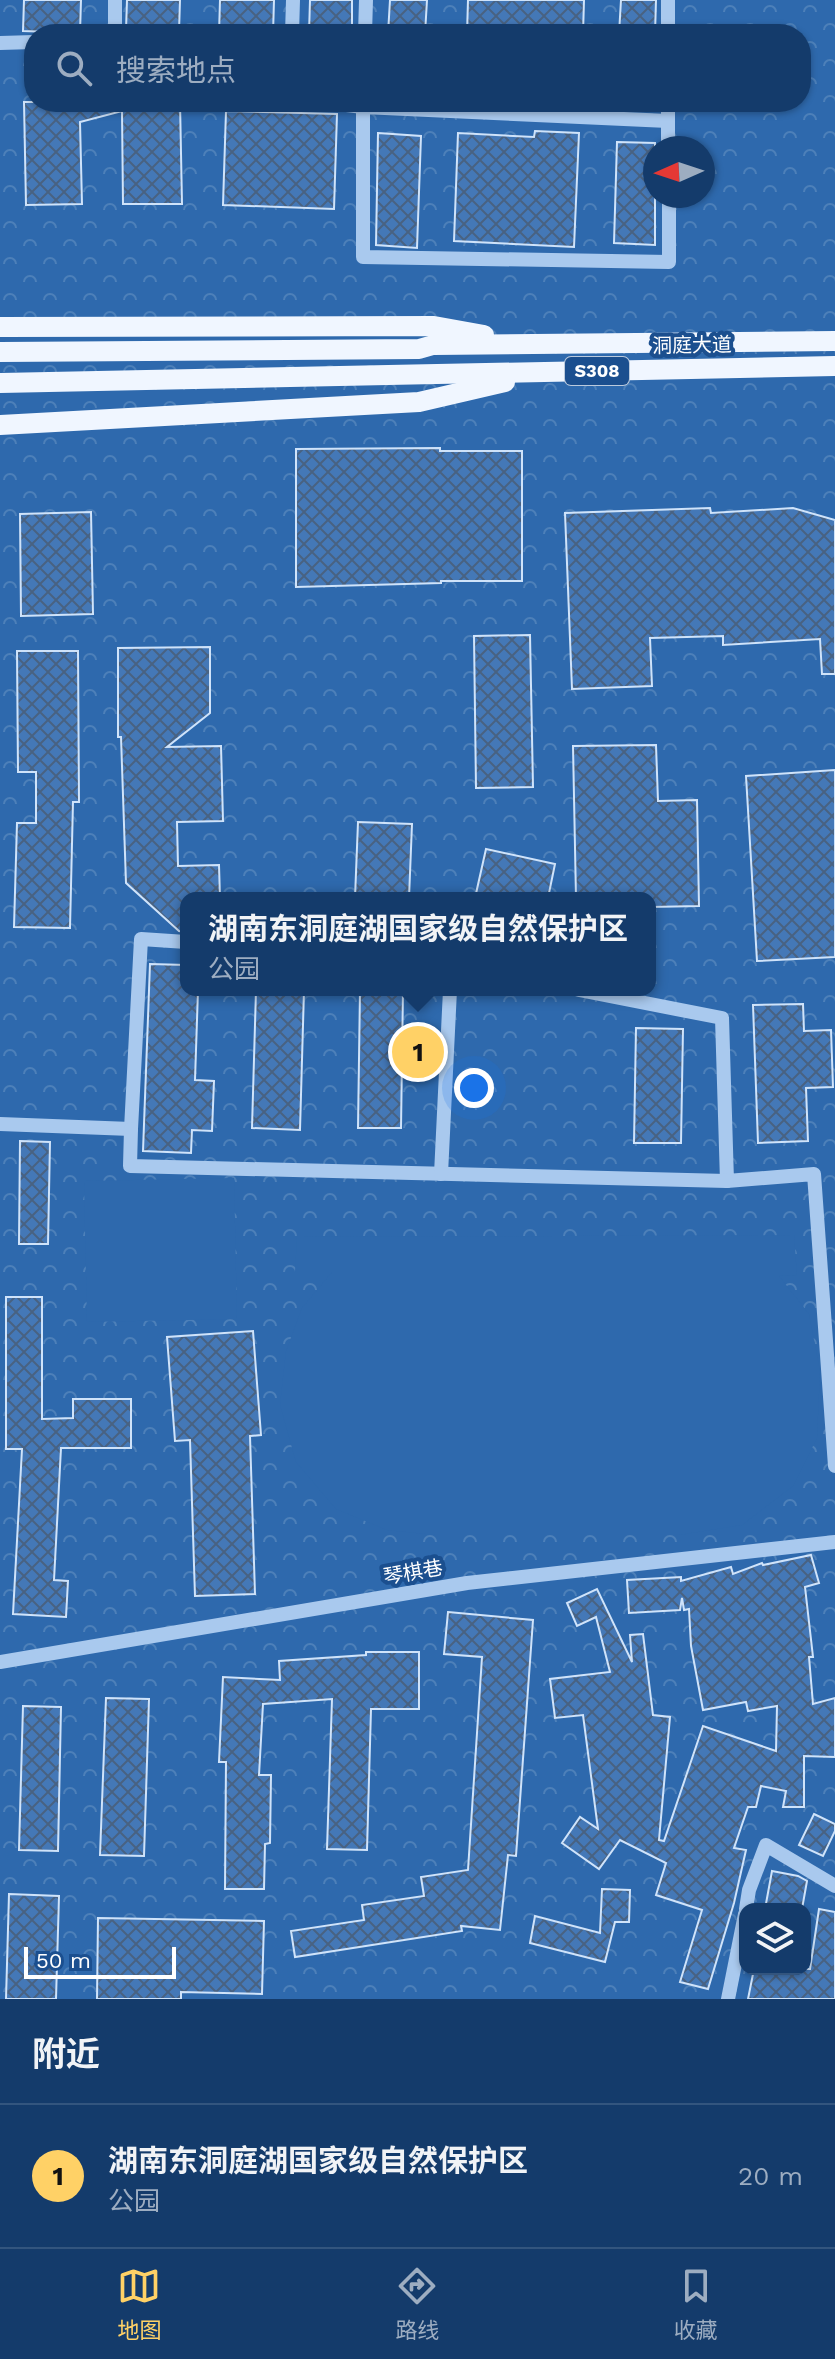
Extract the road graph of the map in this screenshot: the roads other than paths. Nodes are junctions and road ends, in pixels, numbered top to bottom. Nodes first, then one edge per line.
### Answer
1 (115, 0) edge
2 (293, 0) edge
3 (366, 0) edge
4 (668, 0) edge
5 (115, 24) edge
6 (292, 24) edge
7 (365, 24) edge
8 (668, 24) edge
9 (24, 42) edge
10 (0, 43) edge
11 (363, 112) edge
12 (507, 112) edge
13 (668, 112) edge
14 (668, 121) junction
15 (668, 136) edge
16 (669, 208) edge
17 (0, 327) edge
18 (835, 341) edge
19 (535, 343) junction
20 (0, 352) edge
21 (835, 366) edge
22 (545, 372) junction
23 (0, 383) edge
24 (0, 425) edge
25 (180, 942) edge
26 (450, 996) edge
27 (610, 996) edge
28 (0, 1124) edge
29 (131, 1129) junction
30 (441, 1174) junction
31 (727, 1181) junction
32 (835, 1466) edge
33 (835, 1542) edge
34 (0, 1662) edge
35 (835, 1886) edge
36 (747, 1903) edge
37 (739, 1943) edge
38 (728, 1999) edge

1 - 5 street
2 - 6 street
3 - 7 street
4 - 8 street
9 - 10 street
11 - 16 street
12 - 14 street
13 - 14 street
14 - 15 street
17 - 19 main road
18 - 19 main road, 洞庭大道 / S308
19 - 20 main road, 洞庭大道 / S308
21 - 22 main road, 洞庭大道 / S308
22 - 23 main road, 洞庭大道 / S308
22 - 24 main road
25 - 29 street
26 - 30 street
27 - 31 street
28 - 29 street
29 - 30 street
30 - 31 street
31 - 32 street
33 - 34 street, 琴棋巷
35 - 36 street
37 - 38 street

